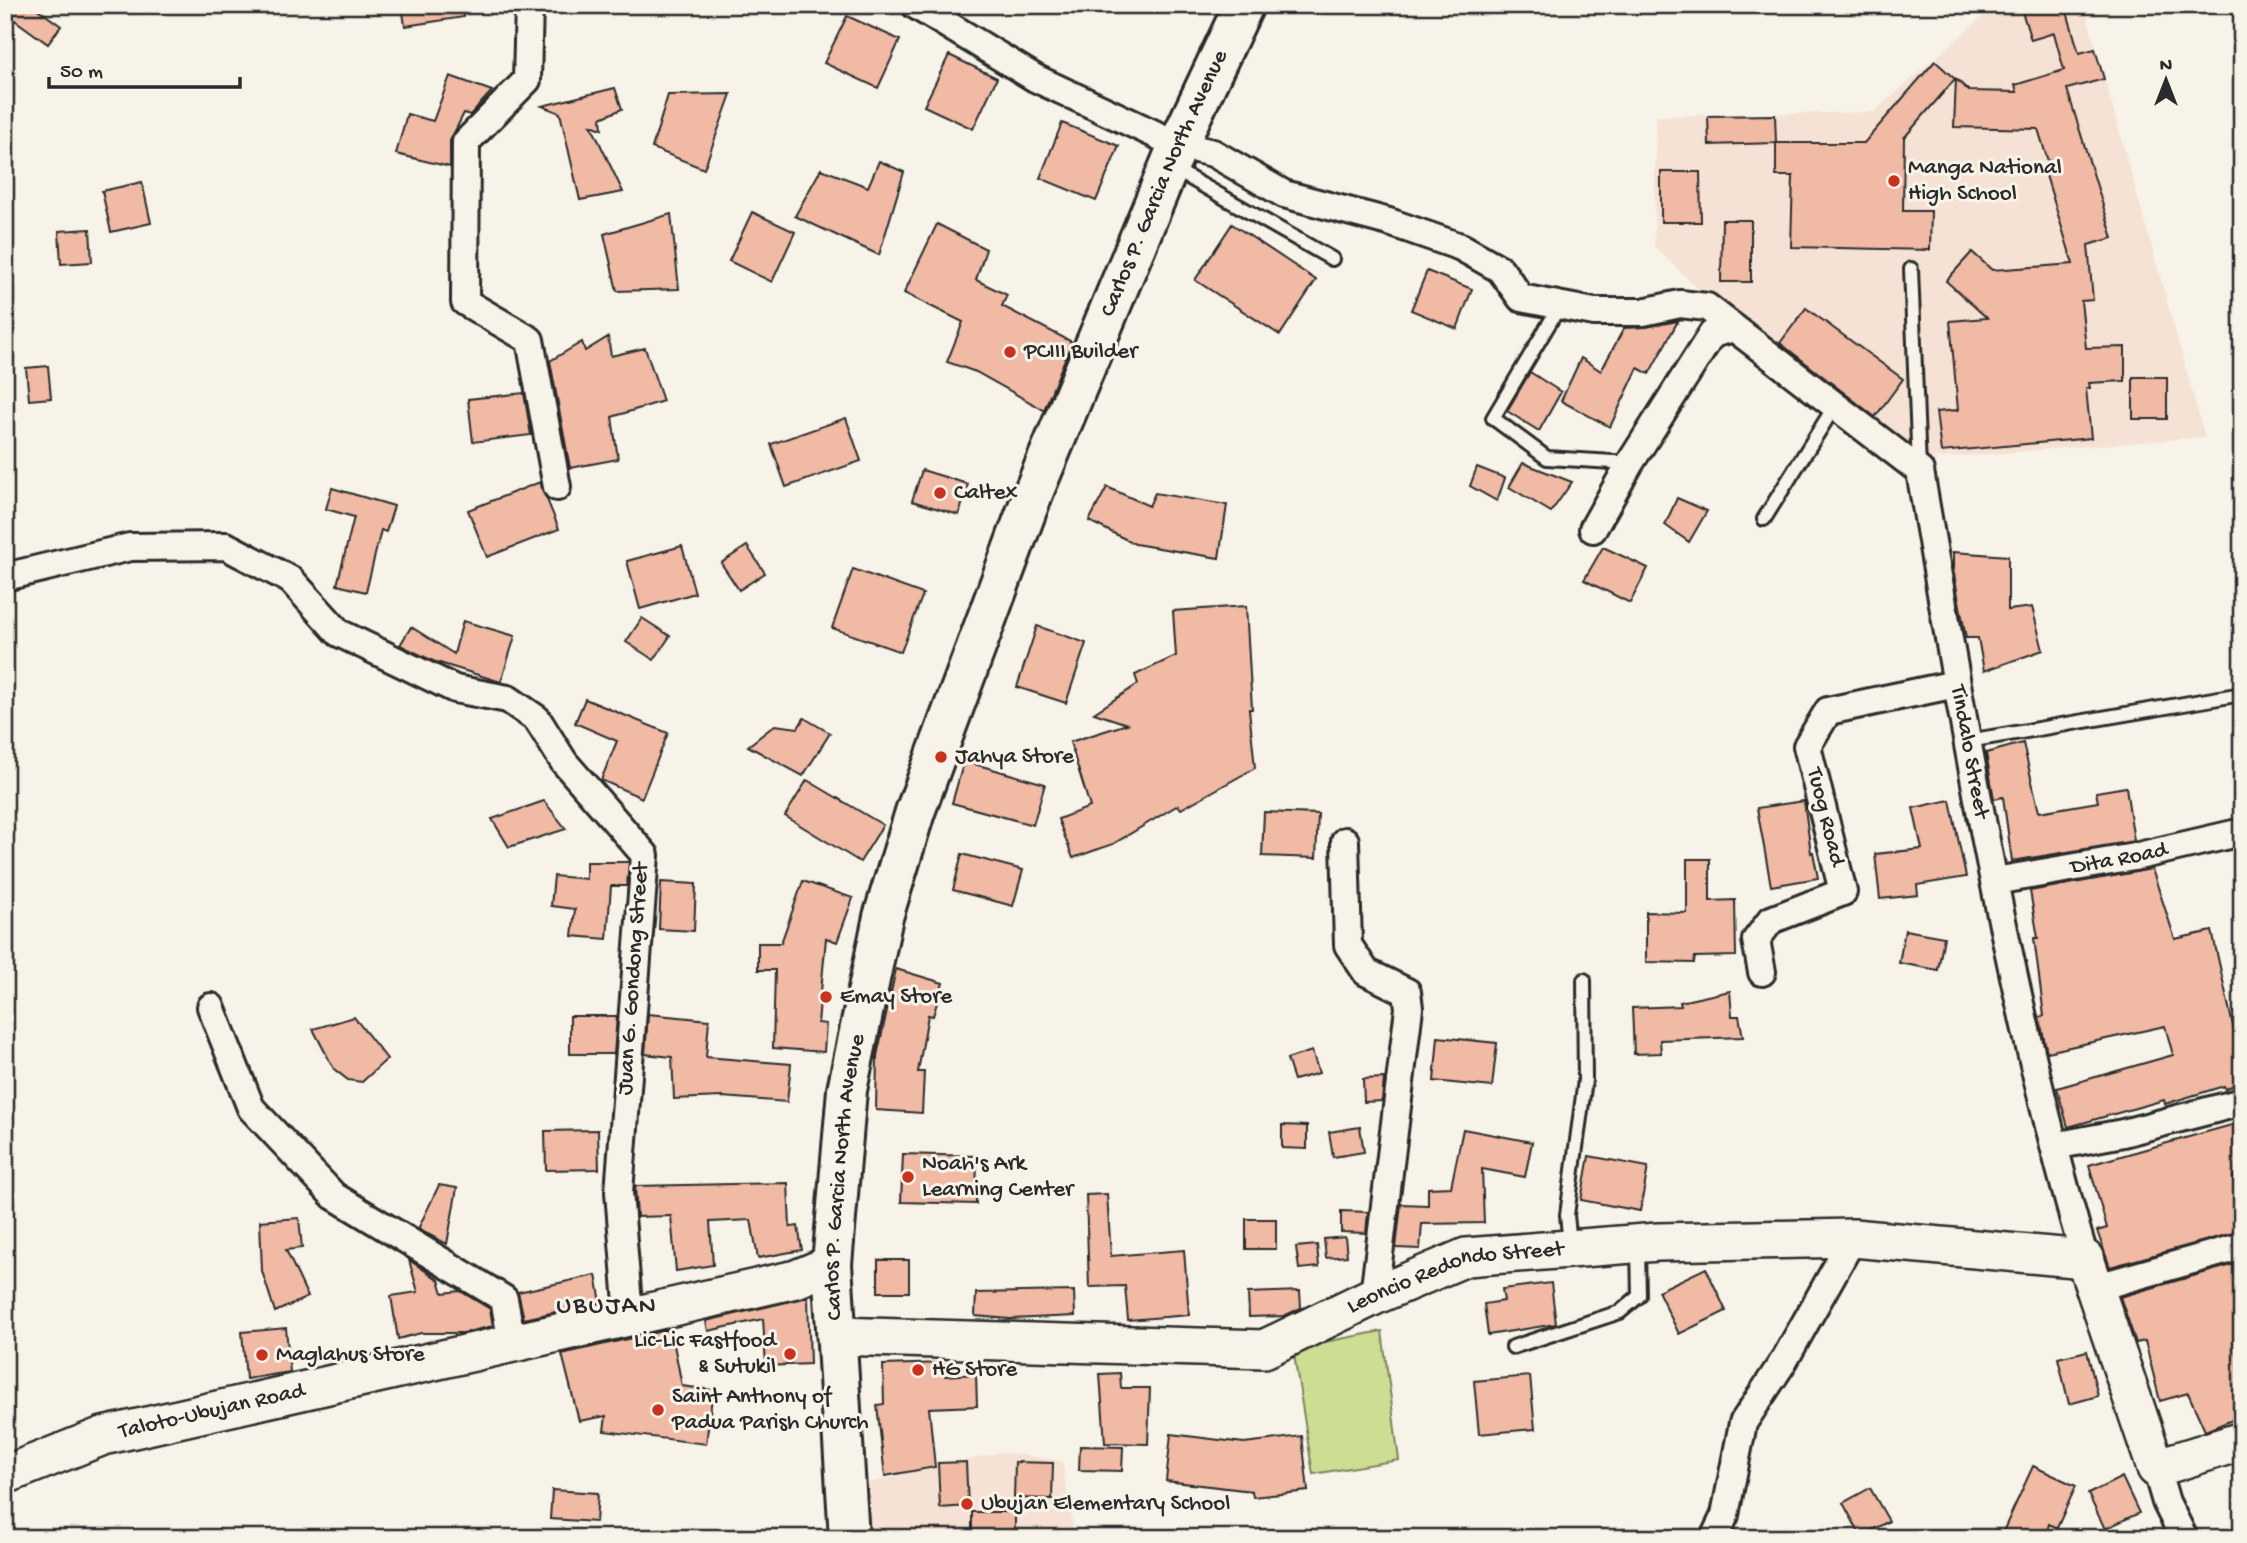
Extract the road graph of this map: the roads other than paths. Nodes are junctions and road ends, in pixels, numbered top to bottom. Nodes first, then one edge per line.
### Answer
1 (529, 5) edge
2 (915, 5) edge
3 (1244, 5) edge
4 (1173, 155) junction
5 (1332, 259) dead end
6 (1911, 269) dead end
7 (1559, 307) junction
8 (1734, 328) junction
9 (1836, 404) junction
10 (1630, 463) junction
11 (1920, 471) junction
12 (557, 487) dead end
13 (1764, 519) dead end
14 (1593, 529) dead end
15 (5, 577) edge
16 (1956, 684) junction
17 (2242, 694) edge
18 (1968, 741) junction
19 (2242, 832) edge
20 (1345, 841) dead end
21 (1994, 881) junction
22 (1762, 972) dead end
23 (1584, 980) dead end
24 (211, 1007) dead end
25 (2242, 1102) edge
26 (2054, 1146) junction
27 (1853, 1238) junction
28 (1637, 1244) junction
29 (2242, 1246) edge
30 (1571, 1250) junction
31 (832, 1264) junction
32 (2090, 1274) junction
33 (1374, 1296) junction
34 (629, 1316) junction
35 (836, 1336) junction
36 (512, 1343) junction
37 (1513, 1347) dead end
38 (2242, 1441) edge
39 (2157, 1468) junction
40 (5, 1475) edge
41 (849, 1538) edge
42 (1714, 1538) edge
43 (2184, 1538) edge

1 - 12 street
2 - 4 street
3 - 4 main road, Carlos P. Garcia North Avenue
4 - 5 lane
4 - 7 street
4 - 31 main road, Carlos P. Garcia North Avenue
6 - 11 lane
7 - 8 street
7 - 10 lane
8 - 9 street
8 - 10 street
9 - 11 street
9 - 13 lane
10 - 14 street
11 - 16 street, Tindalo Street
15 - 34 street, Juan G. Gondong Street
16 - 18 street, Tindalo Street
16 - 22 street, Tuog Road
17 - 18 lane
18 - 21 street, Tindalo Street
19 - 21 street, Dita Road
20 - 33 street
21 - 26 street, Tindalo Street
23 - 30 lane
24 - 36 street
25 - 26 street
26 - 32 street, Tindalo Street
27 - 28 street, Leoncio Redondo Street
27 - 32 street, Leoncio Redondo Street
27 - 42 street
28 - 30 street, Leoncio Redondo Street
28 - 37 lane
29 - 32 street
30 - 33 street, Leoncio Redondo Street
31 - 34 street, Taloto-Ubujan Road
31 - 35 main road, Carlos P. Garcia North Avenue
32 - 39 street
33 - 35 street, Leoncio Redondo Street
34 - 36 street, Taloto-Ubujan Road
35 - 41 main road, Carlos P. Garcia North Avenue
36 - 40 street, Taloto-Ubujan Road
38 - 39 street
39 - 43 street

